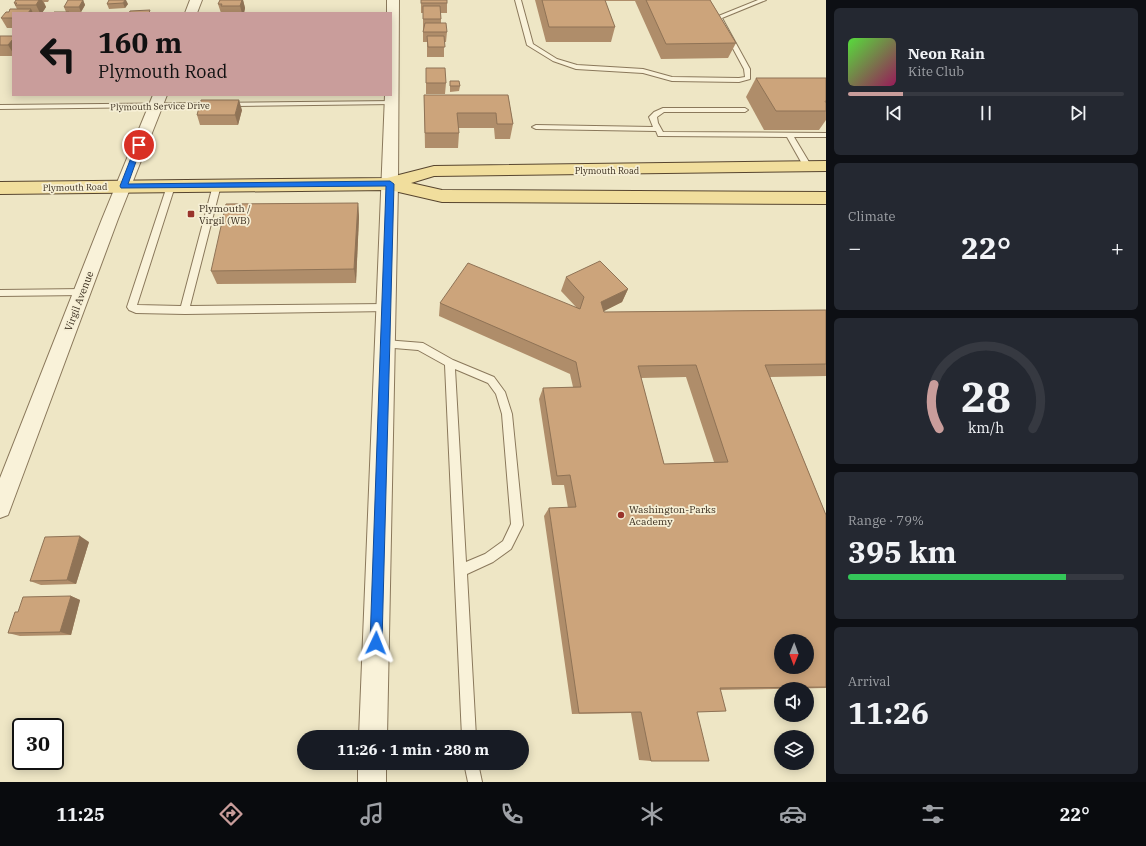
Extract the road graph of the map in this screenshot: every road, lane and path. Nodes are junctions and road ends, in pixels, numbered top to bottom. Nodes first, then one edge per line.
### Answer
1 (196, 0) edge
2 (393, 0) edge
3 (518, 0) edge
4 (763, 0) edge
5 (191, 12) edge
6 (158, 100) edge
7 (392, 103) junction
8 (0, 107) edge
9 (745, 110) dead end
10 (536, 128) dead end
11 (657, 129) junction
12 (789, 135) junction
13 (826, 135) edge
14 (826, 166) edge
15 (808, 167) junction
16 (390, 184) junction
17 (217, 185) junction
18 (123, 186) junction
19 (171, 186) junction
20 (0, 188) edge
21 (826, 198) edge
22 (83, 292) junction
23 (0, 293) edge
24 (386, 308) junction
25 (185, 310) junction
26 (385, 344) junction
27 (450, 363) junction
28 (0, 508) edge
29 (461, 570) junction
30 (373, 730) edge
31 (469, 730) edge
32 (372, 770) edge
33 (473, 770) edge
34 (372, 782) edge
35 (476, 782) edge

1 - 5 street
2 - 7 street
3 - 4 lane
6 - 7 lane, Plymouth Service Drive
6 - 8 lane, Plymouth Service Drive
6 - 18 street, Virgil Avenue
7 - 16 street
9 - 11 lane
10 - 11 lane
11 - 12 lane
12 - 13 lane
12 - 15 lane
14 - 15 main road, Plymouth Road
15 - 16 main road, Plymouth Road
16 - 17 main road, Plymouth Road
16 - 21 main road, Plymouth Road
16 - 24 street
17 - 19 main road, Plymouth Road
17 - 25 lane
18 - 19 main road, Plymouth Road
18 - 20 main road, Plymouth Road
18 - 22 street, Virgil Avenue
19 - 25 lane
22 - 23 lane
22 - 28 street, Virgil Avenue
24 - 25 lane
24 - 26 street
26 - 27 lane
26 - 30 street
27 - 29 lane
27 - 29 lane
29 - 31 lane
32 - 34 street
33 - 35 lane

